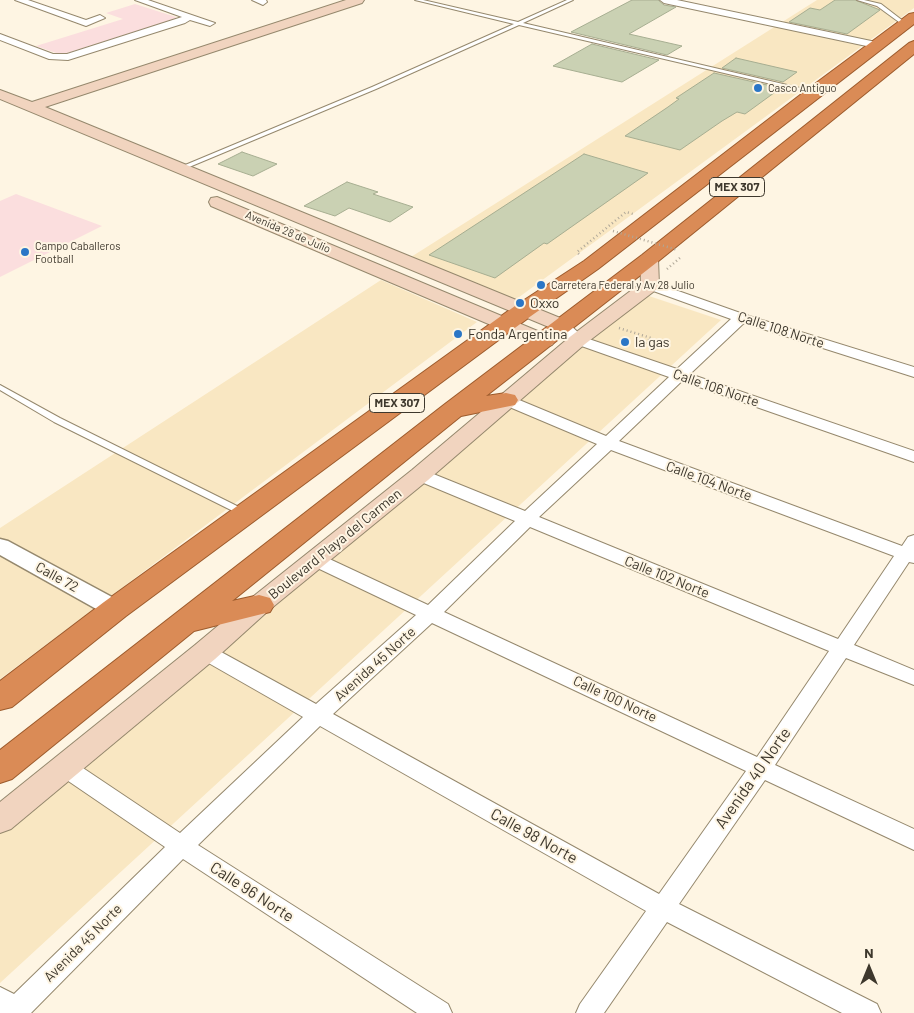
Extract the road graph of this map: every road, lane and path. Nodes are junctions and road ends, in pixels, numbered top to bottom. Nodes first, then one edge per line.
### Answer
1 (19, 0) edge
2 (139, 0) edge
3 (358, 0) edge
4 (418, 0) edge
5 (571, 0) edge
6 (664, 0) edge
7 (860, 0) edge
8 (866, 0) edge
9 (189, 16) junction
10 (100, 18) dead end
11 (910, 20) edge
12 (210, 23) dead end
13 (515, 24) junction
14 (0, 37) edge
15 (876, 46) junction
16 (914, 46) edge
17 (814, 92) junction
18 (0, 94) edge
19 (31, 107) junction
20 (793, 108) junction
21 (0, 110) edge
22 (825, 116) junction
23 (117, 143) junction
24 (96, 151) junction
25 (123, 162) dead end
26 (180, 169) junction
27 (202, 196) dead end
28 (613, 231) dead end
29 (678, 250) dead end
30 (648, 258) junction
31 (650, 285) junction
32 (514, 318) junction
33 (741, 318) junction
34 (602, 322) junction
35 (562, 336) junction
36 (629, 358) junction
37 (914, 372) edge
38 (680, 376) junction
39 (0, 387) edge
40 (506, 400) junction
41 (454, 409) junction
42 (608, 443) junction
43 (914, 457) edge
44 (420, 475) junction
45 (245, 514) junction
46 (526, 520) junction
47 (0, 546) edge
48 (911, 550) edge
49 (316, 560) junction
50 (259, 605) junction
51 (115, 609) junction
52 (432, 612) junction
53 (185, 624) junction
54 (840, 649) junction
55 (205, 652) junction
56 (914, 678) edge
57 (0, 698) edge
58 (318, 715) junction
59 (66, 768) junction
60 (761, 768) junction
61 (0, 769) edge
62 (0, 820) edge
63 (914, 840) edge
64 (181, 846) junction
65 (662, 908) junction
66 (11, 1009) edge
67 (439, 1013) edge
68 (588, 1013) edge
69 (868, 1013) edge

1 - 10 street
2 - 9 street
3 - 19 main road
4 - 13 lane
5 - 13 lane
6 - 15 street
7 - 8 lane
8 - 11 lane
9 - 12 street
9 - 14 street
11 - 15 highway, MEX 307
13 - 17 lane
13 - 26 lane
15 - 17 highway, MEX 307
16 - 22 highway, MEX 307
17 - 20 highway, MEX 307
18 - 19 main road, Avenida 28 de Julio
19 - 23 main road, Avenida 28 de Julio
20 - 22 highway
20 - 32 highway, MEX 307
21 - 24 main road
22 - 30 highway, MEX 307
23 - 24 main road
23 - 26 main road, Avenida 28 de Julio
24 - 25 main road
26 - 32 main road, Avenida 28 de Julio
27 - 32 main road, Avenida 28 de Julio
28 - 29 path, bridge
30 - 31 main road
30 - 35 highway, MEX 307
31 - 33 street, Calle 108 Norte
31 - 34 main road, Boulevard Playa del Carmen
32 - 35 main road, Avenida 28 de Julio
32 - 45 highway, MEX 307
33 - 37 street, Calle 108 Norte
33 - 38 street, Avenida 45 Norte
34 - 35 main road, Boulevard Playa del Carmen
34 - 36 path
35 - 36 street, Calle 106 Norte
35 - 40 main road, Boulevard Playa del Carmen
35 - 41 highway, MEX 307
36 - 38 street, Calle 106 Norte
38 - 42 street, Avenida 45 Norte
38 - 43 street, Calle 106 Norte
39 - 45 lane
40 - 41 highway
40 - 42 street, Calle 104 Norte
40 - 44 main road, Boulevard Playa del Carmen
41 - 53 highway, MEX 307
42 - 46 street, Avenida 45 Norte
42 - 48 street, Calle 104 Norte
44 - 46 street, Calle 102 Norte
44 - 49 main road, Boulevard Playa del Carmen
45 - 51 highway, MEX 307
46 - 52 street, Avenida 45 Norte
46 - 54 street, Calle 102 Norte
47 - 51 street, Calle 72
48 - 54 street, Avenida 40 Norte
49 - 50 main road, Boulevard Playa del Carmen
49 - 52 street, Calle 100 Norte
50 - 53 highway
50 - 55 main road, Boulevard Playa del Carmen
51 - 57 highway, MEX 307
52 - 58 street, Avenida 45 Norte
52 - 60 street, Calle 100 Norte
53 - 61 highway, MEX 307
54 - 56 street, Calle 102 Norte
54 - 60 street, Avenida 40 Norte
55 - 58 street, Calle 98 Norte
55 - 59 main road, Boulevard Playa del Carmen
58 - 64 street, Avenida 45 Norte
58 - 65 street, Calle 98 Norte
59 - 62 main road, Boulevard Playa del Carmen
59 - 64 street, Calle 96 Norte
60 - 63 street, Calle 100 Norte
60 - 65 street, Avenida 40 Norte
64 - 66 street, Avenida 45 Norte
64 - 67 street, Calle 96 Norte
65 - 68 street, Avenida 40 Norte
65 - 69 street, Calle 98 Norte

